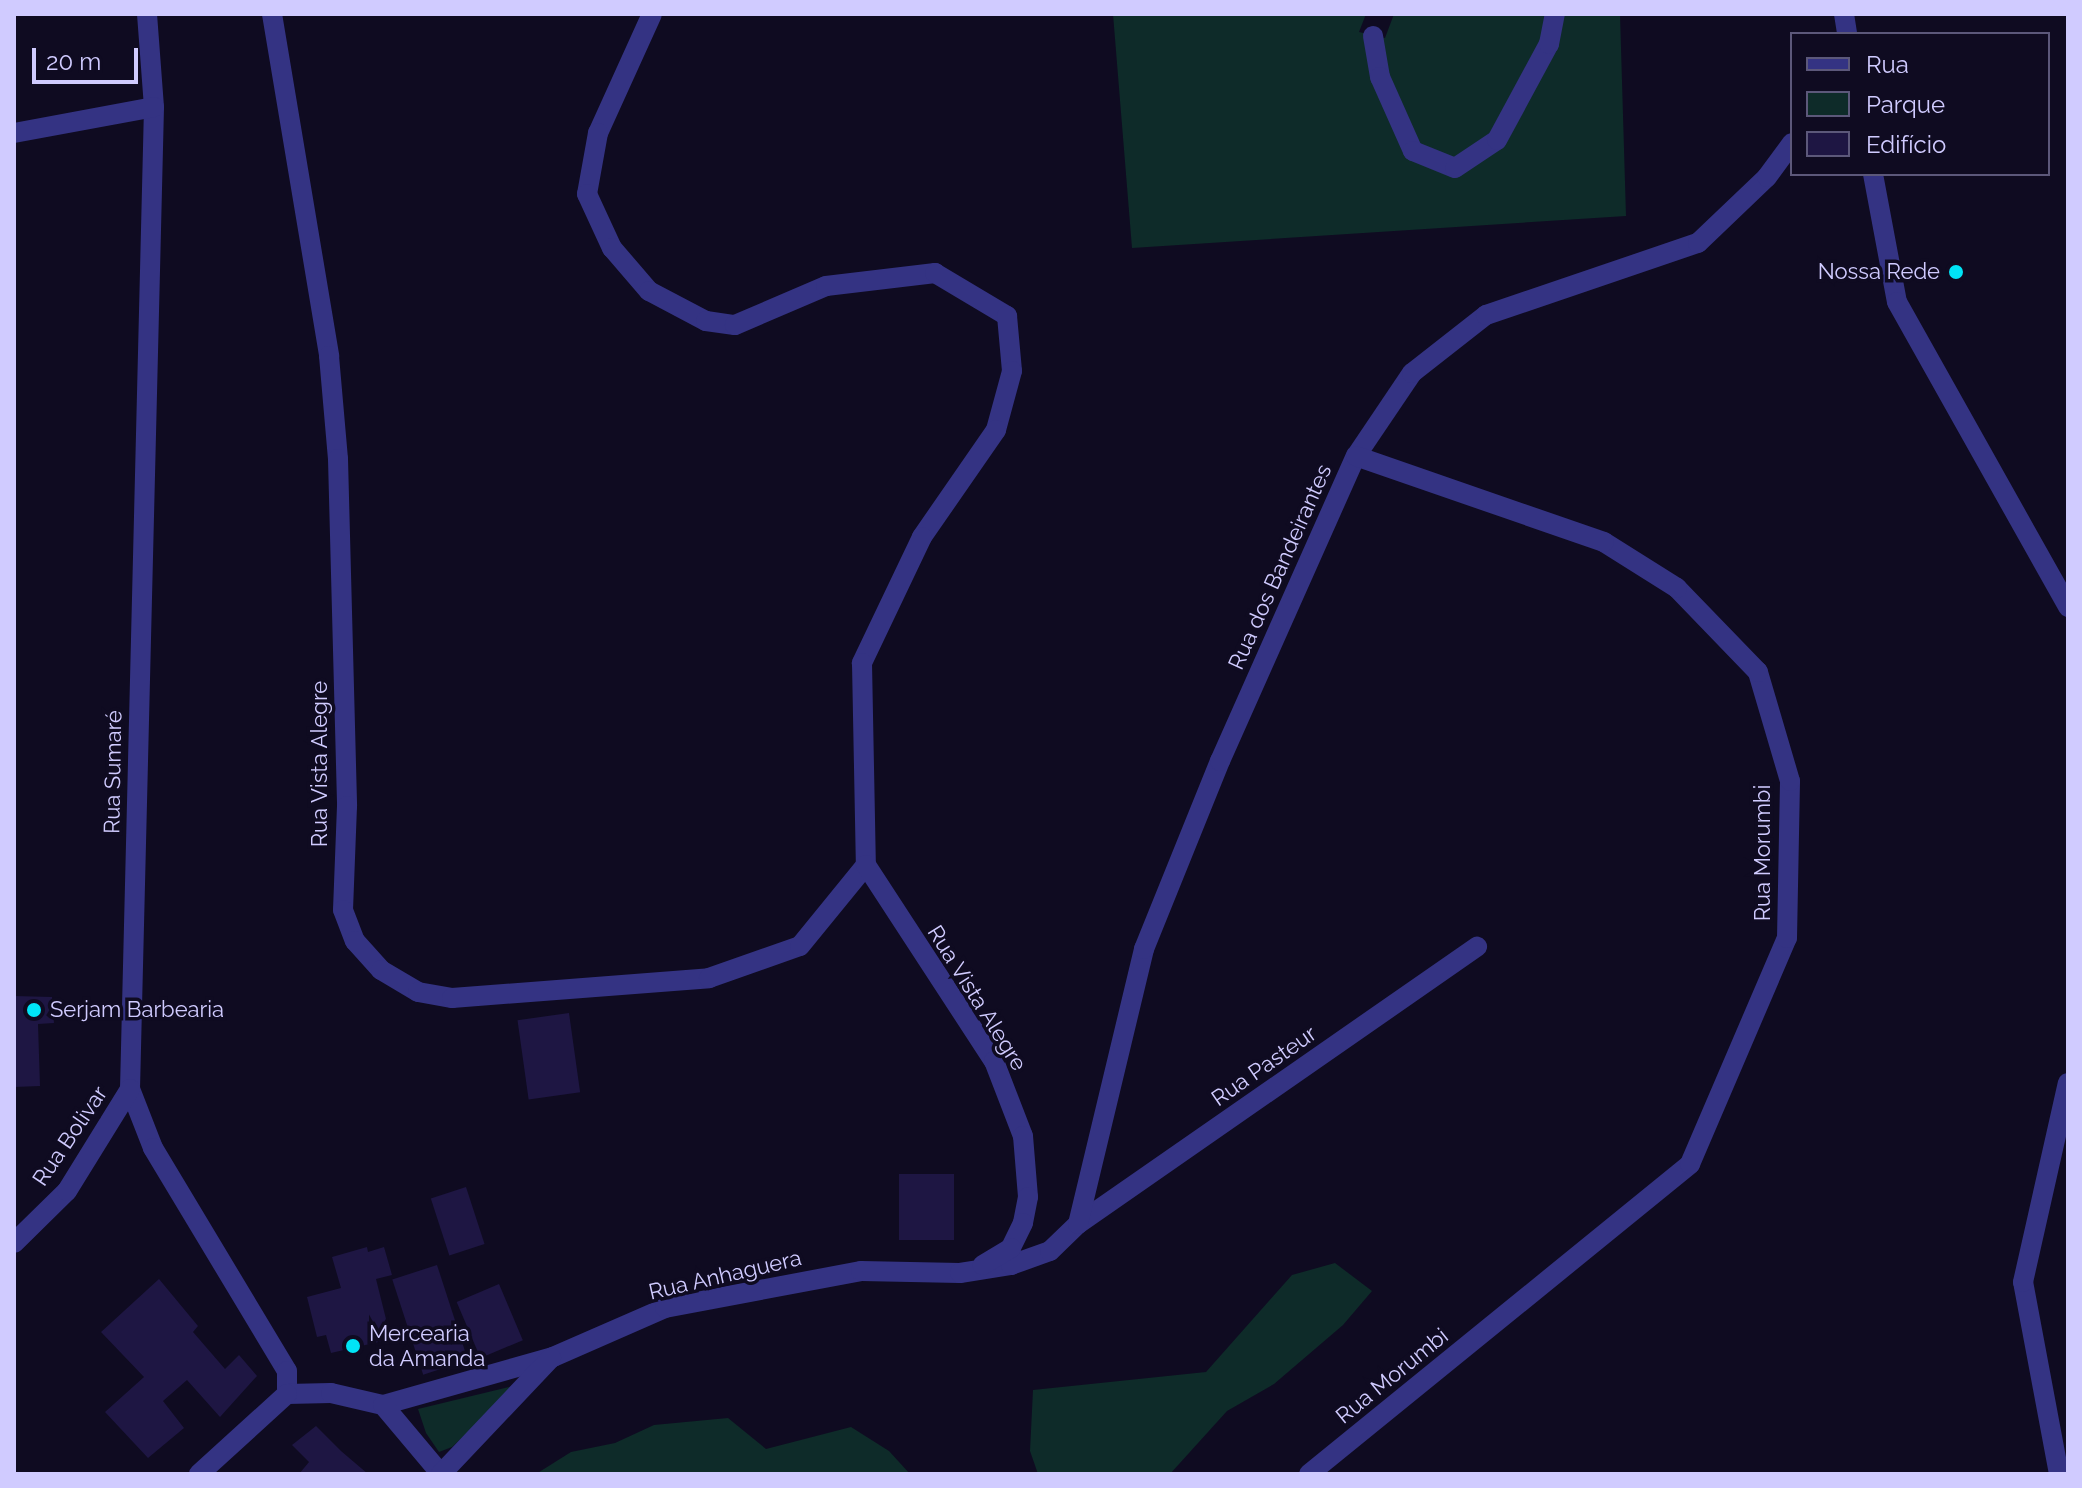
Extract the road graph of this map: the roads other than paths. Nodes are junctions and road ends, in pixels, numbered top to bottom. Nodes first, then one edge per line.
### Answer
1 (147, 14) edge
2 (272, 14) edge
3 (652, 14) edge
4 (1555, 14) edge
5 (1373, 36) dead end
6 (154, 107) junction
7 (14, 133) edge
8 (1790, 146) edge
9 (1873, 176) edge
10 (1356, 456) junction
11 (2068, 607) edge
12 (866, 865) junction
13 (1477, 947) dead end
14 (2068, 1083) edge
15 (130, 1089) junction
16 (1078, 1224) junction
17 (14, 1243) edge
18 (960, 1273) junction
19 (525, 1374) junction
20 (287, 1394) junction
21 (383, 1405) junction
22 (1331, 1469) edge
23 (199, 1474) edge
24 (441, 1474) edge
25 (1309, 1474) edge
26 (2059, 1474) edge

1 - 6 street, Rua Sumaré
2 - 12 street, Rua Vista Alegre
3 - 12 street
4 - 5 street
6 - 7 street
6 - 15 street, Rua Sumaré
8 - 10 street, Rua dos Bandeirantes
9 - 11 street
10 - 16 street, Rua dos Bandeirantes
10 - 22 street, Rua Morumbi
12 - 18 street, Rua Vista Alegre
13 - 16 street, Rua Pasteur
14 - 26 street
15 - 17 street, Rua Bolivar
15 - 20 street, Rua Sumaré
16 - 18 street, Rua Anhaguera
18 - 19 street, Rua Anhaguera
19 - 21 street, Rua Anhaguera
19 - 24 street
20 - 21 street
20 - 23 street
21 - 24 street
22 - 25 street, Rua Morumbi

